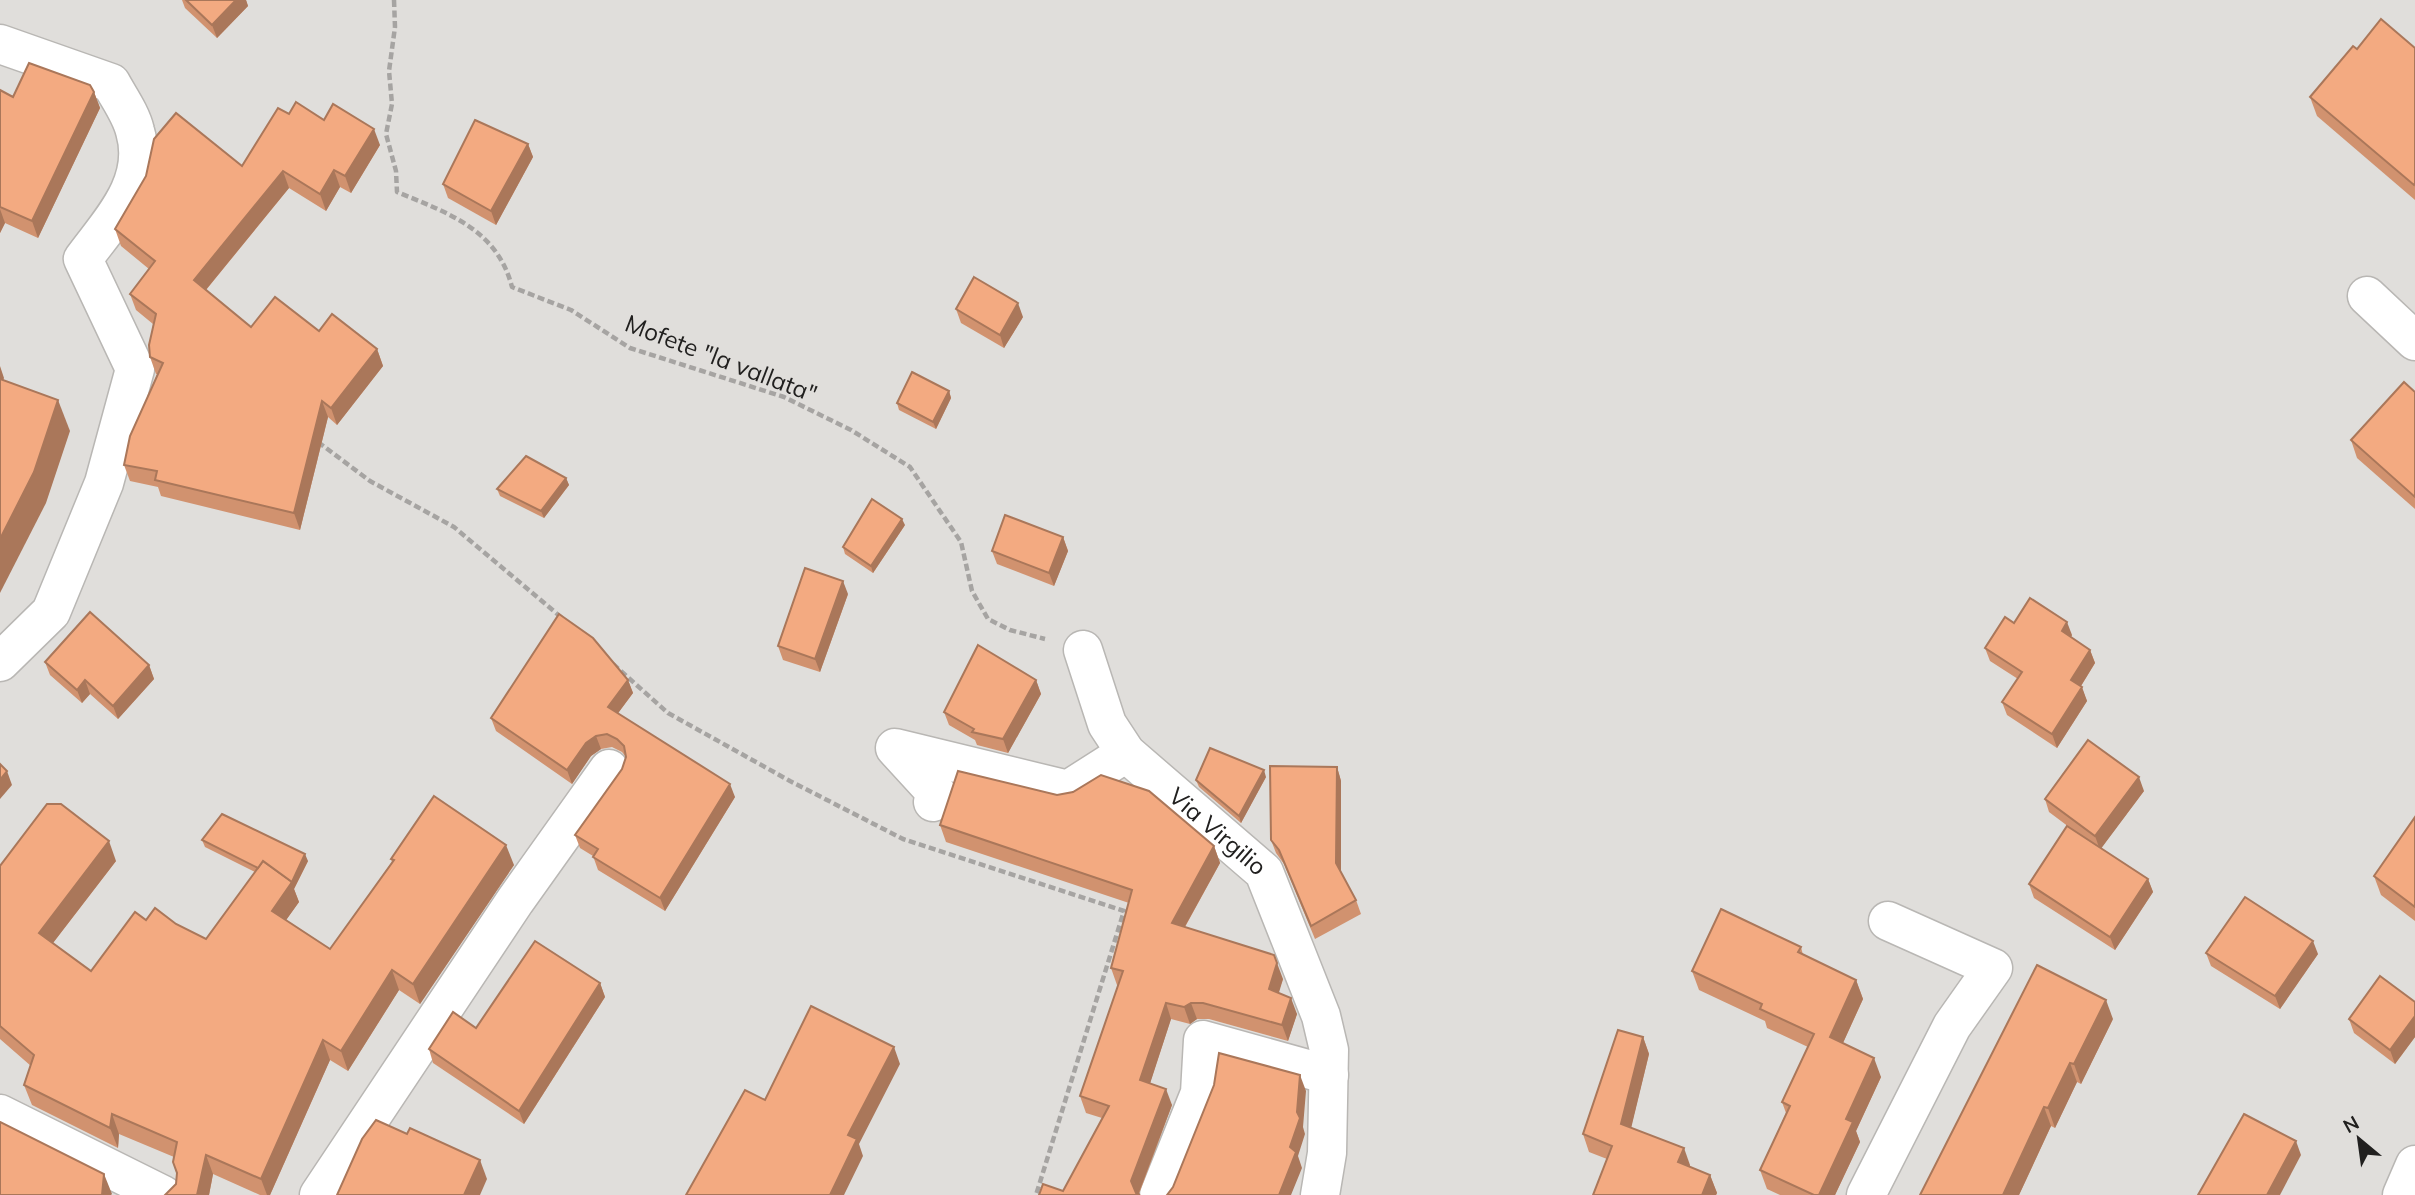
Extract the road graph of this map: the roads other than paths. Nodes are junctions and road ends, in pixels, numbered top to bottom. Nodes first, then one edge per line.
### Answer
1 (0, 44) edge
2 (2367, 296) dead end
3 (2415, 341) edge
4 (1083, 650) road end
5 (0, 662) edge
6 (1126, 753) junction
7 (609, 769) dead end
8 (933, 802) dead end
9 (1888, 921) dead end
10 (1329, 1074) junction
11 (0, 1115) edge
12 (2415, 1165) edge
13 (163, 1195) edge
14 (319, 1195) edge
15 (1159, 1195) edge
16 (1320, 1195) edge
17 (1866, 1195) edge
18 (2402, 1195) edge

1 - 5 street
2 - 3 street
4 - 6 street, Via Virgilio
6 - 8 street
6 - 10 street, Via Virgilio
7 - 14 street
9 - 17 street
10 - 15 street
10 - 16 street, Via Virgilio
11 - 13 street
12 - 18 street

